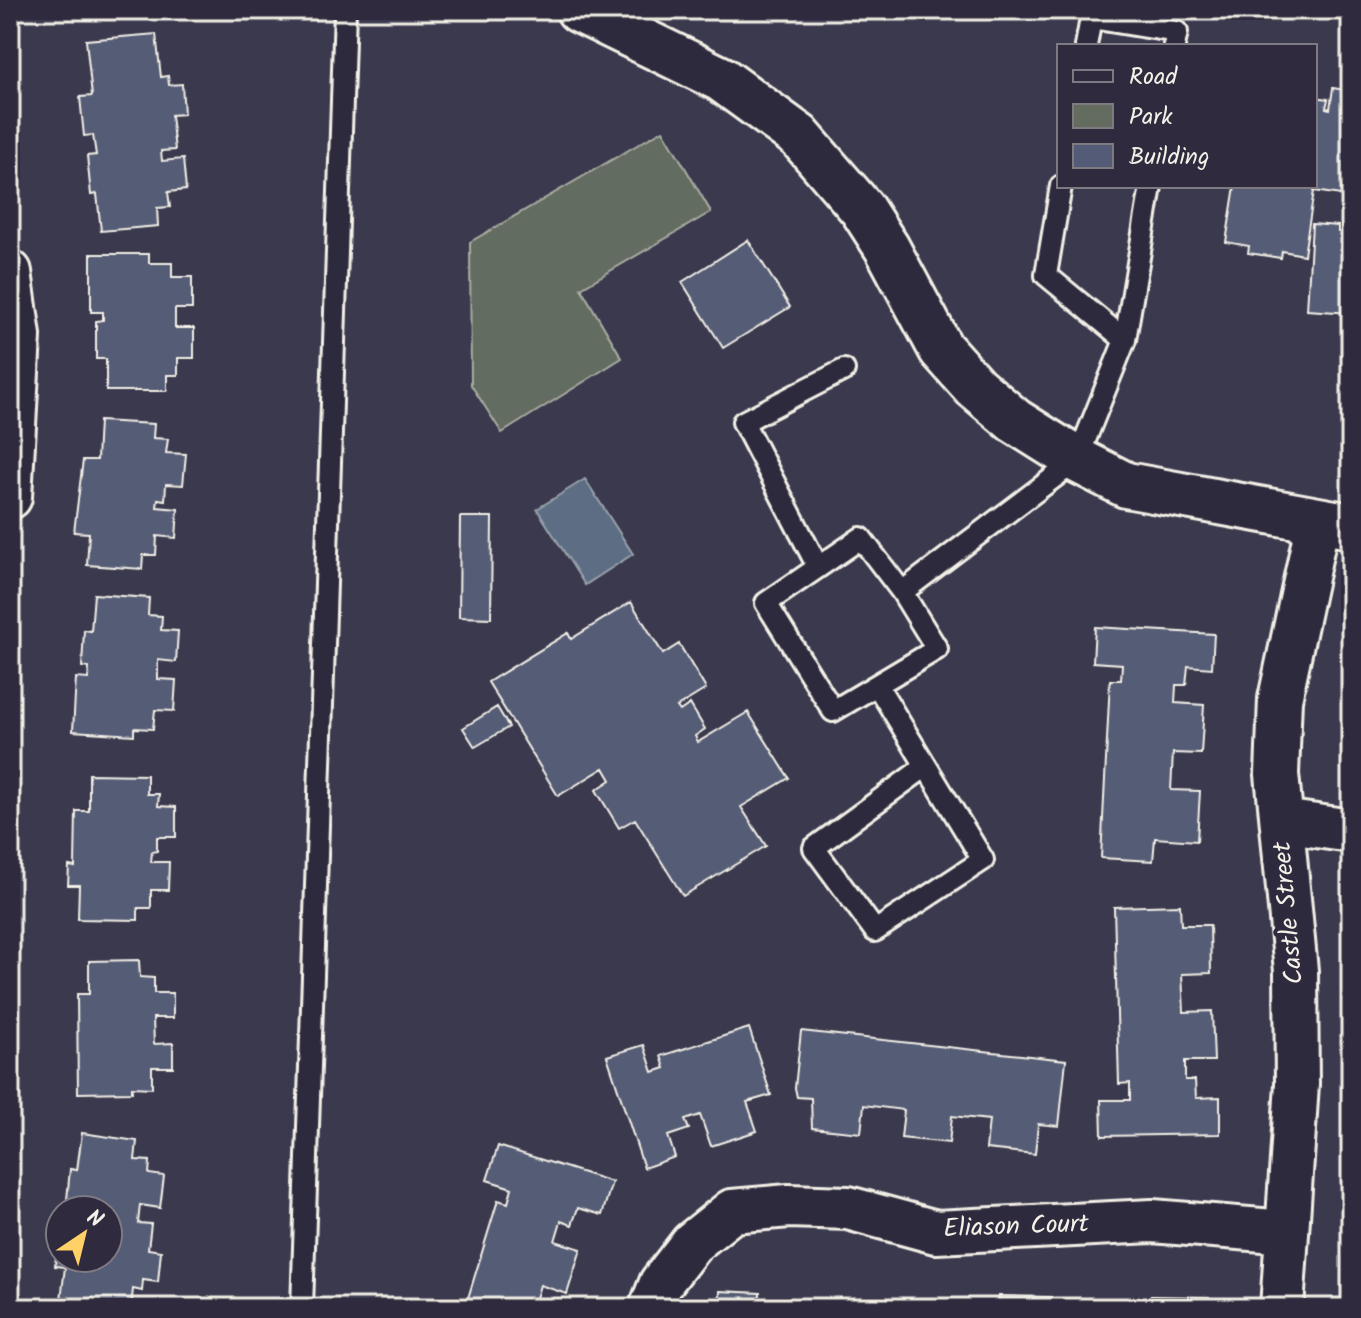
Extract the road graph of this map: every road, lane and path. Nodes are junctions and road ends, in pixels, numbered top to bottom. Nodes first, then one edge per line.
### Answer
1 (345, 10) edge
2 (579, 10) edge
3 (1086, 44) edge
4 (1174, 44) edge
5 (1061, 188) edge
6 (1151, 188) edge
7 (10, 272) edge
8 (1125, 340) junction
9 (844, 370) dead end
10 (1077, 460) junction
11 (10, 497) edge
12 (1334, 524) edge
13 (818, 567) junction
14 (902, 592) junction
15 (877, 685) junction
16 (926, 766) junction
17 (1282, 821) junction
18 (1351, 831) edge
19 (1287, 1232) junction
20 (302, 1308) edge
21 (651, 1308) edge
22 (1282, 1308) edge

1 - 20 lane
2 - 10 street
3 - 4 lane
5 - 8 lane
6 - 8 lane
7 - 11 street
8 - 10 lane
9 - 13 lane
10 - 12 street
10 - 14 lane
12 - 17 street, Castle Street
13 - 14 lane
13 - 15 lane
14 - 15 lane
15 - 16 lane
16 - 16 lane
17 - 18 street
17 - 19 street, Castle Street
19 - 21 street, Eliason Court
19 - 22 street, Castle Street

